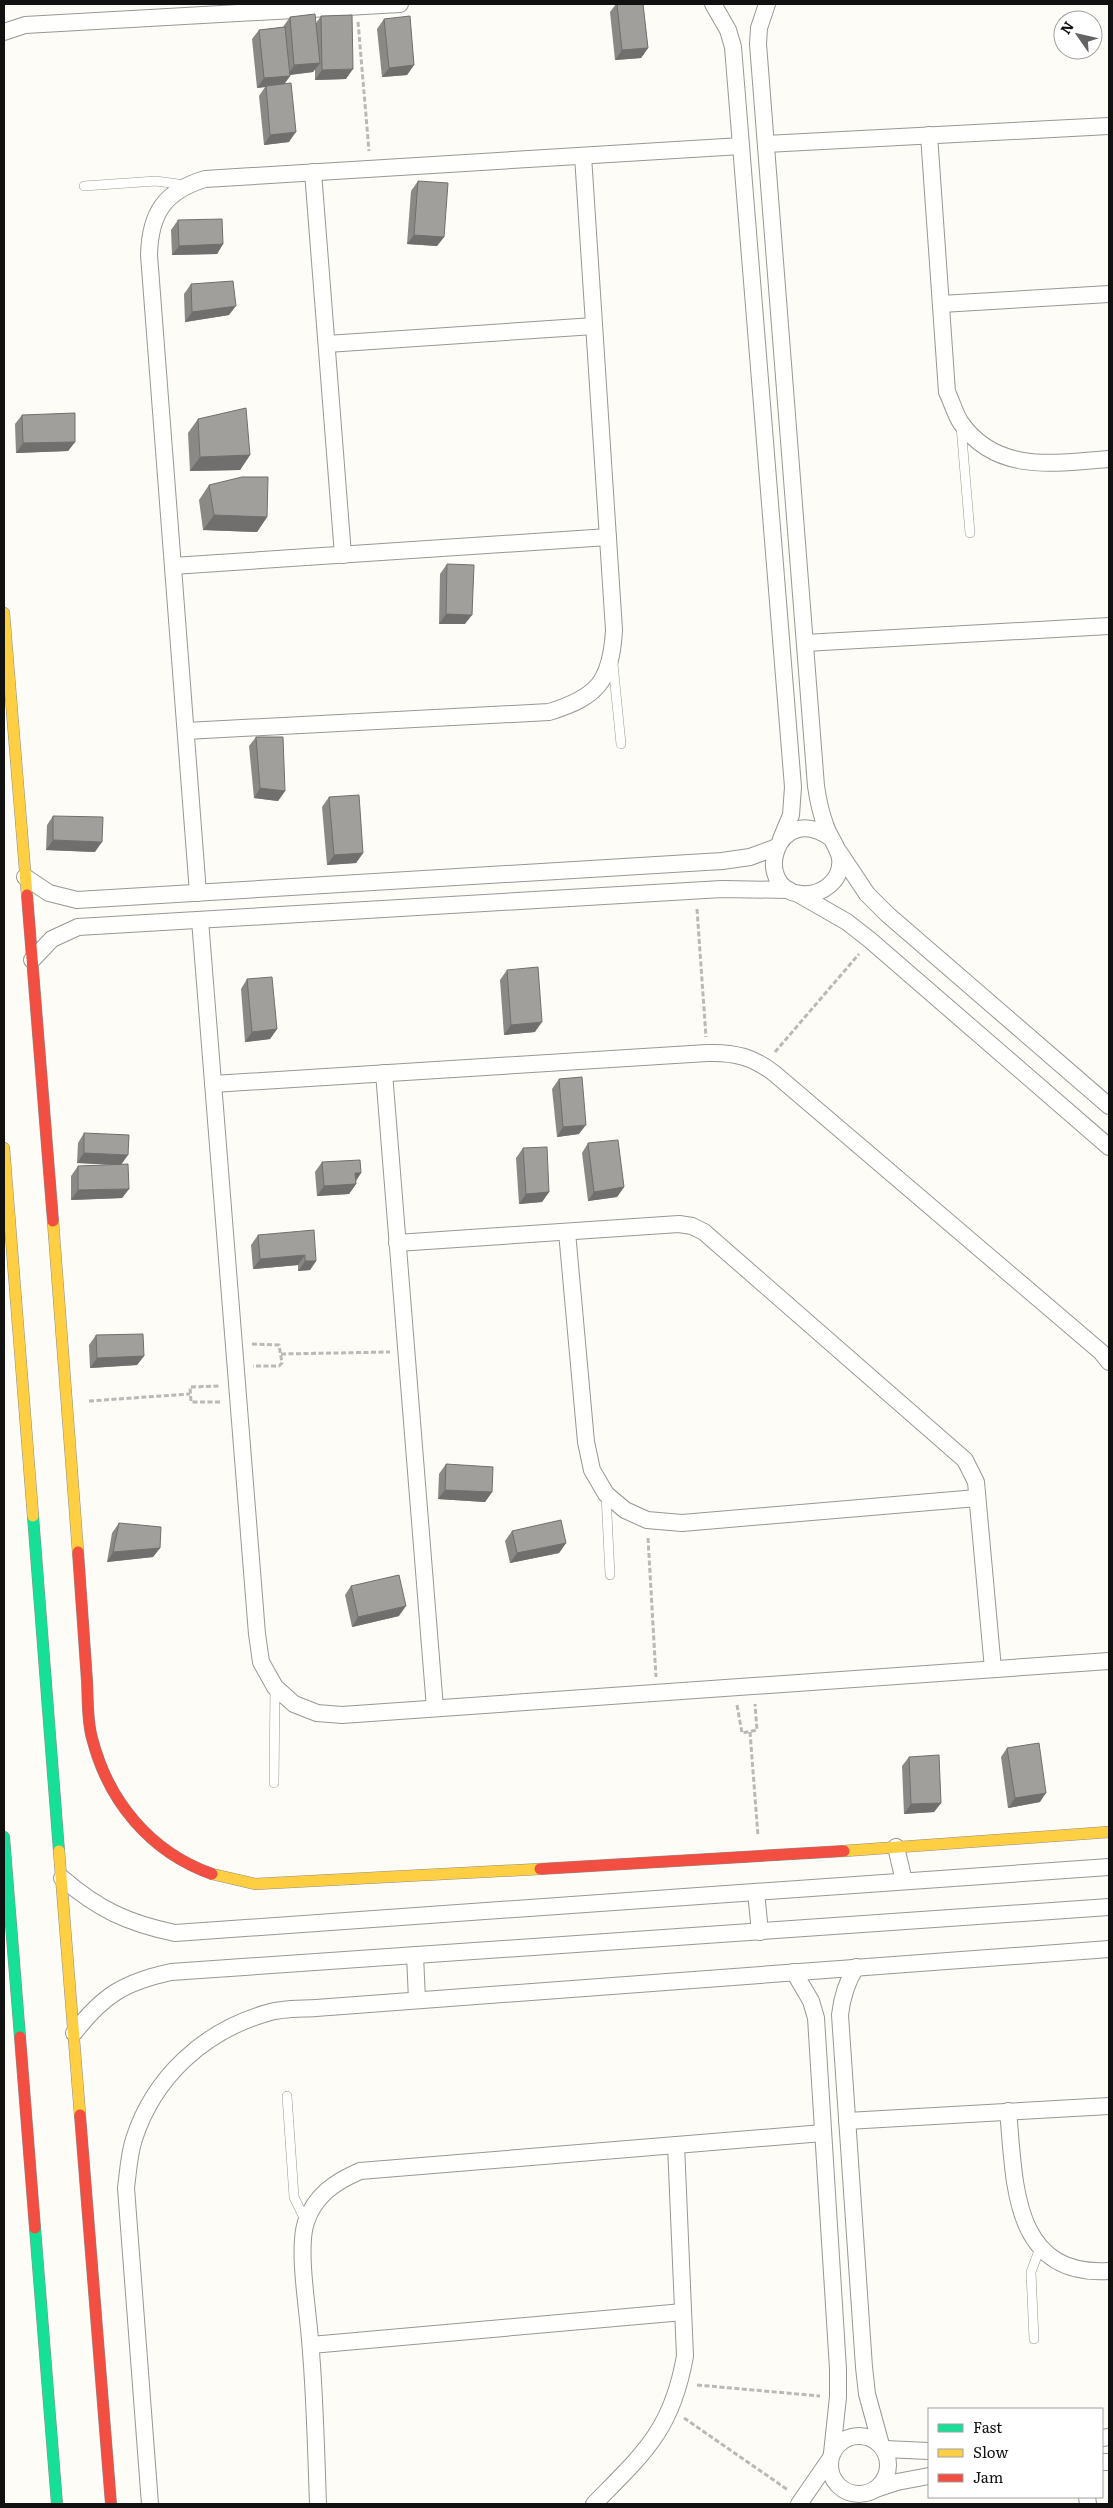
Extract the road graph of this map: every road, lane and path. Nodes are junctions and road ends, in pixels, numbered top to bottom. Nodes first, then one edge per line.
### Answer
1 (400, 4) edge
2 (713, 4) edge
3 (767, 4) edge
4 (356, 6) junction
5 (4, 32) edge
6 (1109, 126) edge
7 (929, 135) junction
8 (766, 144) junction
9 (741, 146) junction
10 (582, 156) junction
11 (371, 169) junction
12 (314, 172) junction
13 (185, 185) junction
14 (84, 186) dead end
15 (1109, 294) edge
16 (941, 304) junction
17 (594, 326) junction
18 (327, 344) junction
19 (961, 423) junction
20 (1109, 459) edge
21 (970, 533) dead end
22 (608, 537) junction
23 (343, 555) junction
24 (173, 566) junction
25 (4, 614) edge
26 (1109, 626) edge
27 (805, 644) junction
28 (612, 659) junction
29 (186, 731) junction
30 (621, 744) dead end
31 (834, 843) junction
32 (778, 844) junction
33 (25, 877) junction
34 (696, 890) junction
35 (793, 892) junction
36 (198, 893) junction
37 (200, 920) junction
38 (870, 940) junction
39 (32, 960) junction
40 (707, 1052) junction
41 (764, 1065) junction
42 (384, 1073) junction
43 (213, 1084) junction
44 (1109, 1106) edge
45 (1109, 1147) edge
46 (4, 1148) edge
47 (568, 1232) junction
48 (397, 1243) junction
49 (234, 1344) junction
50 (406, 1351) junction
51 (281, 1354) junction
52 (1109, 1362) edge
53 (236, 1367) junction
54 (190, 1394) junction
55 (238, 1394) junction
56 (68, 1402) junction
57 (606, 1494) junction
58 (977, 1498) junction
59 (647, 1520) junction
60 (610, 1575) dead end
61 (1109, 1661) edge
62 (993, 1669) junction
63 (753, 1686) junction
64 (275, 1687) junction
65 (735, 1687) junction
66 (656, 1692) junction
67 (434, 1708) junction
68 (750, 1732) junction
69 (274, 1783) dead end
70 (1109, 1832) edge
71 (4, 1837) edge
72 (896, 1847) junction
73 (759, 1857) junction
74 (1109, 1867) edge
75 (62, 1878) junction
76 (904, 1881) junction
77 (756, 1892) junction
78 (1109, 1907) edge
79 (760, 1932) junction
80 (1109, 1948) edge
81 (415, 1955) junction
82 (856, 1967) junction
83 (794, 1972) junction
84 (417, 2000) junction
85 (74, 2033) junction
86 (287, 2096) dead end
87 (1109, 2106) edge
88 (1008, 2111) junction
89 (847, 2121) junction
90 (823, 2133) junction
91 (676, 2145) junction
92 (306, 2222) junction
93 (1040, 2248) junction
94 (1109, 2271) edge
95 (683, 2312) junction
96 (1034, 2339) dead end
97 (311, 2345) junction
98 (680, 2383) junction
99 (838, 2397) junction
100 (672, 2409) junction
101 (882, 2447) junction
102 (928, 2450) edge
103 (831, 2456) junction
104 (928, 2476) edge
105 (870, 2492) junction
106 (801, 2502) edge
107 (57, 2504) edge
108 (111, 2504) edge
109 (150, 2504) edge
110 (318, 2504) edge
111 (594, 2504) edge
112 (850, 2504) edge

1 - 4 street
2 - 9 street
3 - 8 street
4 - 5 street
4 - 11 path
6 - 7 street
7 - 8 street
7 - 16 street
8 - 27 street
9 - 10 street
9 - 32 street
10 - 11 street
10 - 17 street
11 - 12 street
12 - 13 street
12 - 18 street
13 - 14 lane
13 - 24 street
15 - 16 street
16 - 19 street
17 - 18 street
17 - 22 street
18 - 23 street
19 - 20 street
19 - 21 lane
22 - 23 street
22 - 28 street
23 - 24 street
24 - 29 street
25 - 33 street
26 - 27 street
27 - 31 street
28 - 29 street
28 - 30 lane
29 - 36 street
31 - 32 street
31 - 35 street
31 - 44 street
32 - 35 street
32 - 36 street
33 - 36 street
33 - 39 street
34 - 35 street
34 - 37 street
34 - 40 path
35 - 38 street
37 - 39 street
37 - 43 street
38 - 41 path
38 - 45 street
39 - 56 street
40 - 41 street
40 - 42 street
41 - 52 street
42 - 43 street
42 - 48 street
43 - 49 street
46 - 75 street
47 - 48 street
47 - 57 street
47 - 58 street
48 - 50 street
49 - 51 path
49 - 53 street
50 - 51 path
50 - 67 street
51 - 53 path
53 - 55 street
54 - 55 path
54 - 55 path
54 - 56 path
55 - 64 street
56 - 73 street
57 - 59 street
57 - 60 lane
58 - 59 street
58 - 62 street
59 - 66 path
61 - 62 street
62 - 63 street
63 - 65 street
63 - 68 path
64 - 67 street
64 - 69 lane
65 - 66 street
65 - 68 path
66 - 67 street
68 - 73 path
70 - 72 street
71 - 107 street
72 - 73 street
72 - 76 street
74 - 76 street
75 - 77 street
75 - 85 street
76 - 77 street
77 - 79 street
78 - 79 street
79 - 81 street
80 - 82 street
81 - 84 street
81 - 85 street
82 - 83 street
82 - 89 street
83 - 84 street
83 - 90 street
84 - 109 street
85 - 108 street
86 - 92 lane
87 - 88 street
88 - 89 street
88 - 93 street
89 - 101 street
90 - 91 street
90 - 99 street
91 - 92 street
91 - 95 street
92 - 97 street
93 - 94 street
93 - 96 lane
95 - 97 street
95 - 98 street
97 - 110 street
98 - 99 path
98 - 100 street
99 - 103 street
100 - 106 path
100 - 111 street
101 - 102 street
101 - 103 street
101 - 105 street
103 - 105 street
103 - 106 street
104 - 105 street
105 - 112 street

